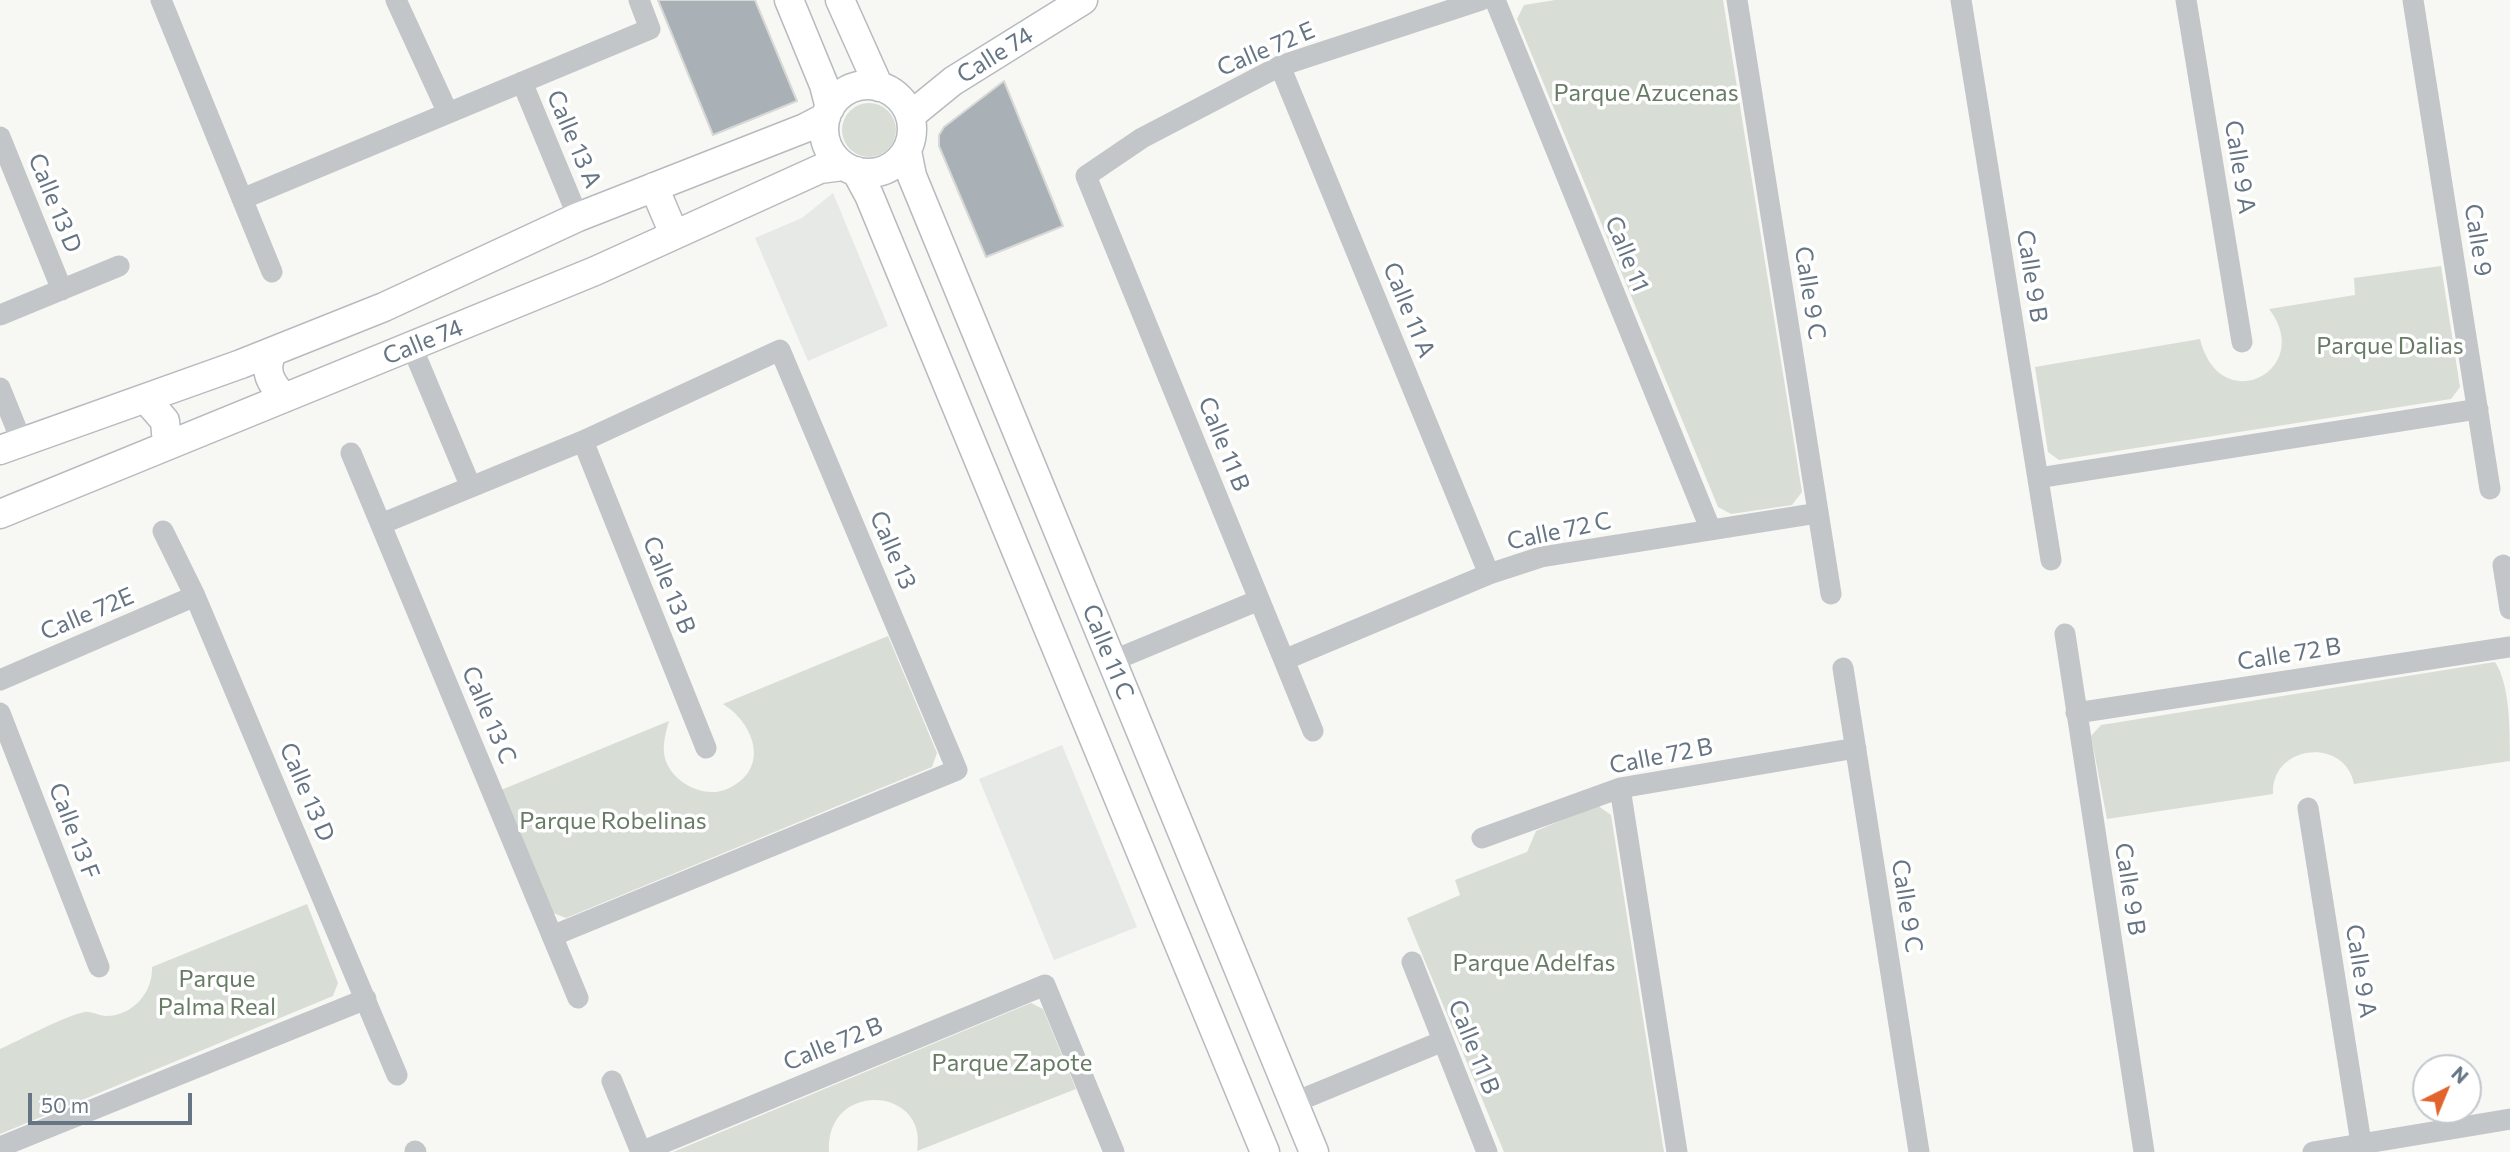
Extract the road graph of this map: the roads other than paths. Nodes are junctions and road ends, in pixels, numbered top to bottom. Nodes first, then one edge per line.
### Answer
1 (161, 0) edge
2 (396, 0) edge
3 (639, 0) edge
4 (789, 0) edge
5 (840, 0) edge
6 (1083, 0) edge
7 (1481, 0) edge
8 (1495, 0) edge
9 (1737, 0) edge
10 (1961, 0) edge
11 (2186, 0) edge
12 (2413, 0) edge
13 (1280, 66) junction
14 (522, 82) junction
15 (879, 87) junction
16 (448, 113) junction
17 (828, 113) junction
18 (910, 116) junction
19 (0, 136) edge
20 (764, 145) junction
21 (907, 150) junction
22 (850, 169) junction
23 (1086, 176) joint
24 (781, 186) junction
25 (654, 187) junction
26 (242, 199) junction
27 (579, 217) junction
28 (674, 234) junction
29 (947, 260) junction
30 (119, 266) dead end
31 (272, 272) dead end
32 (901, 272) junction
33 (62, 290) junction
34 (0, 315) edge
35 (2242, 342) dead end
36 (412, 347) junction
37 (272, 352) junction
38 (0, 388) edge
39 (284, 398) junction
40 (146, 399) junction
41 (2478, 409) junction
42 (583, 441) junction
43 (167, 444) junction
44 (11, 445) edge
45 (351, 453) dead end
46 (2038, 478) junction
47 (470, 485) junction
48 (2490, 489) dead end
49 (1818, 513) junction
50 (0, 514) edge
51 (380, 524) junction
52 (1710, 528) junction
53 (163, 531) dead end
54 (2051, 560) dead end
55 (2503, 565) dead end
56 (1489, 574) junction
57 (1831, 594) dead end
58 (195, 596) junction
59 (1259, 600) junction
60 (2510, 609) edge
61 (2065, 634) dead end
62 (2510, 647) edge
63 (1284, 660) junction
64 (1112, 661) junction
65 (1843, 668) dead end
66 (0, 680) edge
67 (0, 713) edge
68 (2076, 713) junction
69 (1312, 731) dead end
70 (706, 748) dead end
71 (1856, 748) junction
72 (1153, 762) junction
73 (1111, 780) junction
74 (1620, 789) junction
75 (1172, 808) junction
76 (2308, 808) dead end
77 (1130, 826) junction
78 (1482, 838) dead end
79 (1189, 848) junction
80 (1147, 866) junction
81 (552, 936) junction
82 (1412, 962) dead end
83 (99, 967) dead end
84 (578, 998) dead end
85 (366, 999) junction
86 (1443, 1041) junction
87 (397, 1075) dead end
88 (612, 1081) dead end
89 (1293, 1103) junction
90 (2510, 1119) edge
91 (2361, 1143) junction
92 (0, 1147) edge
93 (641, 1152) edge
94 (1114, 1152) edge
95 (1265, 1152) edge
96 (1314, 1152) edge
97 (1487, 1152) edge
98 (1677, 1152) edge
99 (1919, 1152) edge
100 (2144, 1152) edge
101 (2313, 1152) edge

1 - 26 street
2 - 16 street
3 - 14 street
4 - 17 main road
5 - 15 main road
6 - 18 main road, Calle 74
7 - 13 street, Calle 72 E
8 - 52 street, Calle 11
9 - 49 street, Calle 9 C
10 - 46 street, Calle 9 B
11 - 35 street, Calle 9 A
12 - 41 street, Calle 9
13 - 23 street, Calle 72 E
13 - 56 street, Calle 11 A
14 - 16 street
14 - 27 street, Calle 13 A
15 - 17 main road
15 - 18 main road
16 - 26 street
17 - 20 main road, Calle 74
17 - 22 main road
18 - 21 main road
19 - 33 street, Calle 13 D
20 - 24 main road
20 - 25 main road, Calle 74
21 - 22 main road
21 - 29 main road, Calle 11 C
22 - 24 main road, Calle 74
22 - 32 main road, Calle 11 C
23 - 59 street, Calle 11 B
24 - 28 main road, Calle 74
25 - 27 main road, Calle 74
25 - 28 main road
26 - 31 street
27 - 37 main road, Calle 74
28 - 36 main road, Calle 74
29 - 32 main road
29 - 64 main road, Calle 11 C
30 - 33 street
32 - 73 main road, Calle 11 C
33 - 34 street
36 - 39 main road, Calle 74
36 - 47 street
37 - 39 main road
37 - 40 main road, Calle 74
38 - 44 street
39 - 43 main road, Calle 74
40 - 43 main road
40 - 44 main road, Calle 74
41 - 46 street
41 - 48 street, Calle 9
42 - 47 street
42 - 70 street, Calle 13 B
42 - 81 street, Calle 13
43 - 50 main road, Calle 74
45 - 51 street, Calle 13 C
46 - 54 street, Calle 9 B
47 - 51 street
49 - 52 street, Calle 72 C
49 - 57 street, Calle 9 C
51 - 81 street, Calle 13 C
52 - 56 street, Calle 72 C
53 - 58 street, Calle 13 D
55 - 60 street
56 - 63 street, Calle 72 C
58 - 66 street, Calle 72E
58 - 85 street, Calle 13 D
59 - 63 street, Calle 11 B
59 - 64 street
61 - 68 street, Calle 9 B
62 - 68 street, Calle 72 B
63 - 69 street, Calle 11 B
64 - 72 main road, Calle 11 C
65 - 71 street, Calle 9 C
67 - 83 street, Calle 13 F
68 - 100 street, Calle 9 B
71 - 74 street, Calle 72 B
71 - 99 street, Calle 9 C
72 - 73 main road
72 - 75 main road, Calle 11 C
73 - 77 main road, Calle 11 C
74 - 78 street, Calle 72 B
74 - 98 street
75 - 77 main road
75 - 79 main road, Calle 11 C
76 - 91 street, Calle 9 A
77 - 80 main road, Calle 11 C
79 - 80 main road
79 - 89 main road, Calle 11 C
80 - 95 main road, Calle 11 C
81 - 84 street, Calle 13 C
82 - 86 street, Calle 11 B
85 - 87 street, Calle 13 D
85 - 92 street
86 - 89 street
86 - 97 street, Calle 11 B
88 - 93 street
89 - 96 main road, Calle 11 C
90 - 91 street
91 - 101 street
93 - 94 street, Calle 72 B

